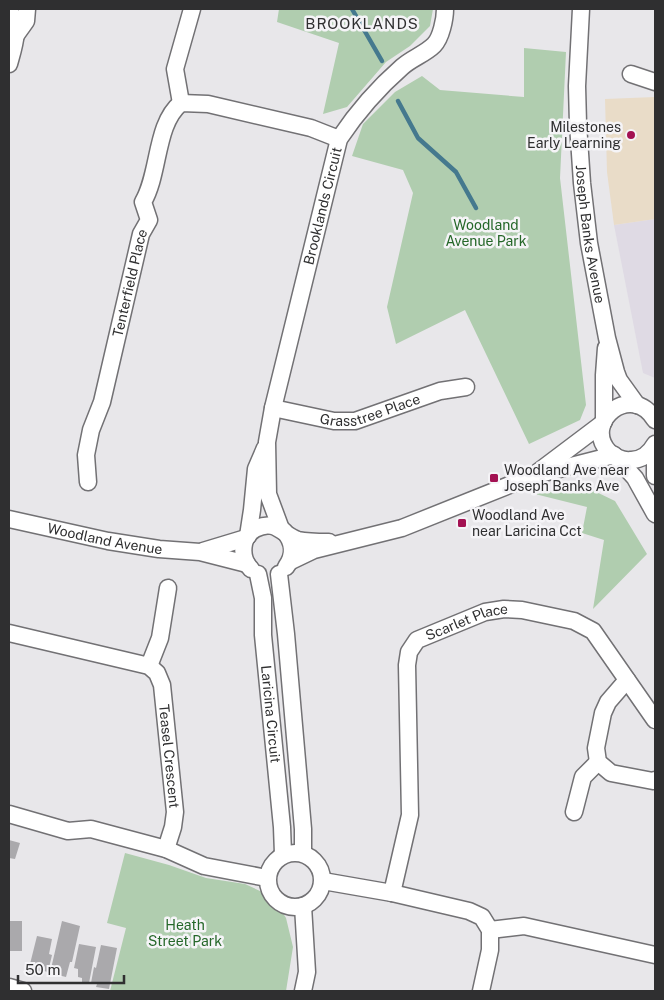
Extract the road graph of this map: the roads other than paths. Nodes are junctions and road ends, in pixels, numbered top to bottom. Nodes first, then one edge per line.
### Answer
1 (27, 9) edge
2 (192, 9) edge
3 (445, 9) edge
4 (581, 9) edge
5 (9, 11) edge
6 (16, 35) junction
7 (9, 64) edge
8 (631, 74) dead end
9 (655, 82) edge
10 (181, 103) junction
11 (339, 139) junction
12 (608, 338) junction
13 (466, 387) dead end
14 (644, 405) edge
15 (273, 408) junction
16 (655, 420) edge
17 (604, 422) junction
18 (267, 442) junction
19 (655, 444) edge
20 (615, 456) junction
21 (655, 456) edge
22 (532, 476) junction
23 (655, 476) edge
24 (88, 482) dead end
25 (655, 514) edge
26 (9, 519) edge
27 (282, 530) junction
28 (247, 537) junction
29 (353, 541) junction
30 (200, 552) junction
31 (291, 561) junction
32 (252, 569) junction
33 (279, 574) junction
34 (168, 588) dead end
35 (9, 633) edge
36 (149, 666) junction
37 (627, 680) junction
38 (655, 720) edge
39 (598, 762) junction
40 (655, 780) edge
41 (574, 812) dead end
42 (9, 814) edge
43 (166, 849) junction
44 (303, 853) junction
45 (283, 854) junction
46 (268, 878) junction
47 (322, 881) junction
48 (392, 893) junction
49 (302, 906) junction
50 (490, 930) junction
51 (655, 955) edge
52 (9, 987) edge
53 (23, 991) edge
54 (303, 991) edge
55 (481, 991) edge

1 - 6 street
2 - 10 street
3 - 11 street, Brooklands Circuit
4 - 12 street, Joseph Banks Avenue
5 - 6 street
6 - 7 street
8 - 9 street
10 - 11 street
10 - 24 street, Tenterfield Place
11 - 15 street, Brooklands Circuit
12 - 14 street, Joseph Banks Avenue
12 - 17 street, Joseph Banks Avenue
13 - 15 street, Grasstree Place
14 - 16 street, Joseph Banks Avenue
14 - 17 street, Woodland Avenue
15 - 18 street, Brooklands Circuit
17 - 20 street, Joseph Banks Avenue
17 - 22 street, Woodland Avenue
18 - 27 street, Brooklands Circuit
18 - 28 street, Brooklands Circuit
19 - 20 street, Woodland Avenue
20 - 22 street, Woodland Avenue
20 - 25 street
21 - 23 street
22 - 29 street, Woodland Avenue
26 - 30 street, Woodland Avenue
27 - 28 street, Woodland Avenue
27 - 29 street, Woodland Avenue
27 - 31 street
28 - 30 street, Woodland Avenue
28 - 32 street
29 - 31 street, Woodland Avenue
30 - 32 street, Woodland Avenue
31 - 33 street, Woodland Avenue
32 - 33 street, Woodland Avenue
32 - 45 street, Laricina Circuit
33 - 44 street, Laricina Circuit
34 - 36 street
35 - 36 street
36 - 43 street, Teasel Crescent
37 - 38 street, Scarlet Place
37 - 39 street
37 - 48 street, Scarlet Place
39 - 40 street
39 - 41 street
42 - 43 street
43 - 46 street
44 - 45 street
44 - 47 street
45 - 46 street
46 - 49 street
47 - 48 street
47 - 49 street
48 - 50 street
49 - 54 street
50 - 51 street
50 - 55 street
52 - 53 street

